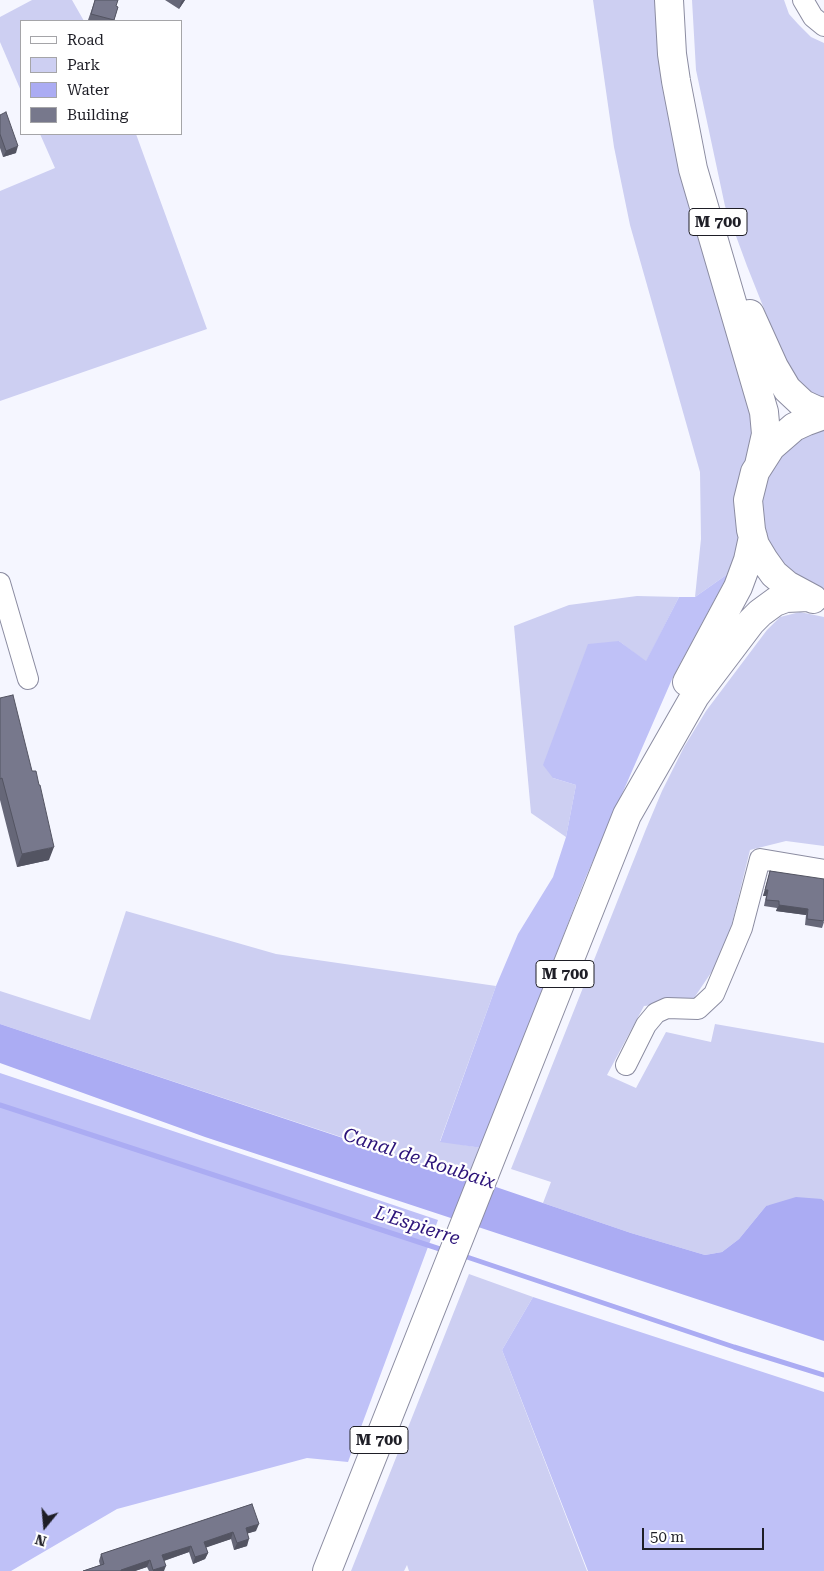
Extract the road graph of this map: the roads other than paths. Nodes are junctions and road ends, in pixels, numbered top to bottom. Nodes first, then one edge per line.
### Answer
1 (669, 0) edge
2 (681, 0) edge
3 (803, 0) edge
4 (824, 26) edge
5 (824, 413) edge
6 (759, 465) junction
7 (752, 537) junction
8 (0, 583) edge
9 (816, 600) edge
10 (7, 634) edge
11 (28, 679) dead end
12 (627, 815) junction
13 (824, 870) edge
14 (626, 1065) dead end
15 (327, 1571) edge

1 - 6 highway, M 700
2 - 5 highway, M 700
3 - 4 street
5 - 6 highway
6 - 7 highway
7 - 9 highway
7 - 12 highway, M 700
8 - 10 street
9 - 12 highway, M 700
10 - 11 street
12 - 15 highway, M 700
13 - 14 street

